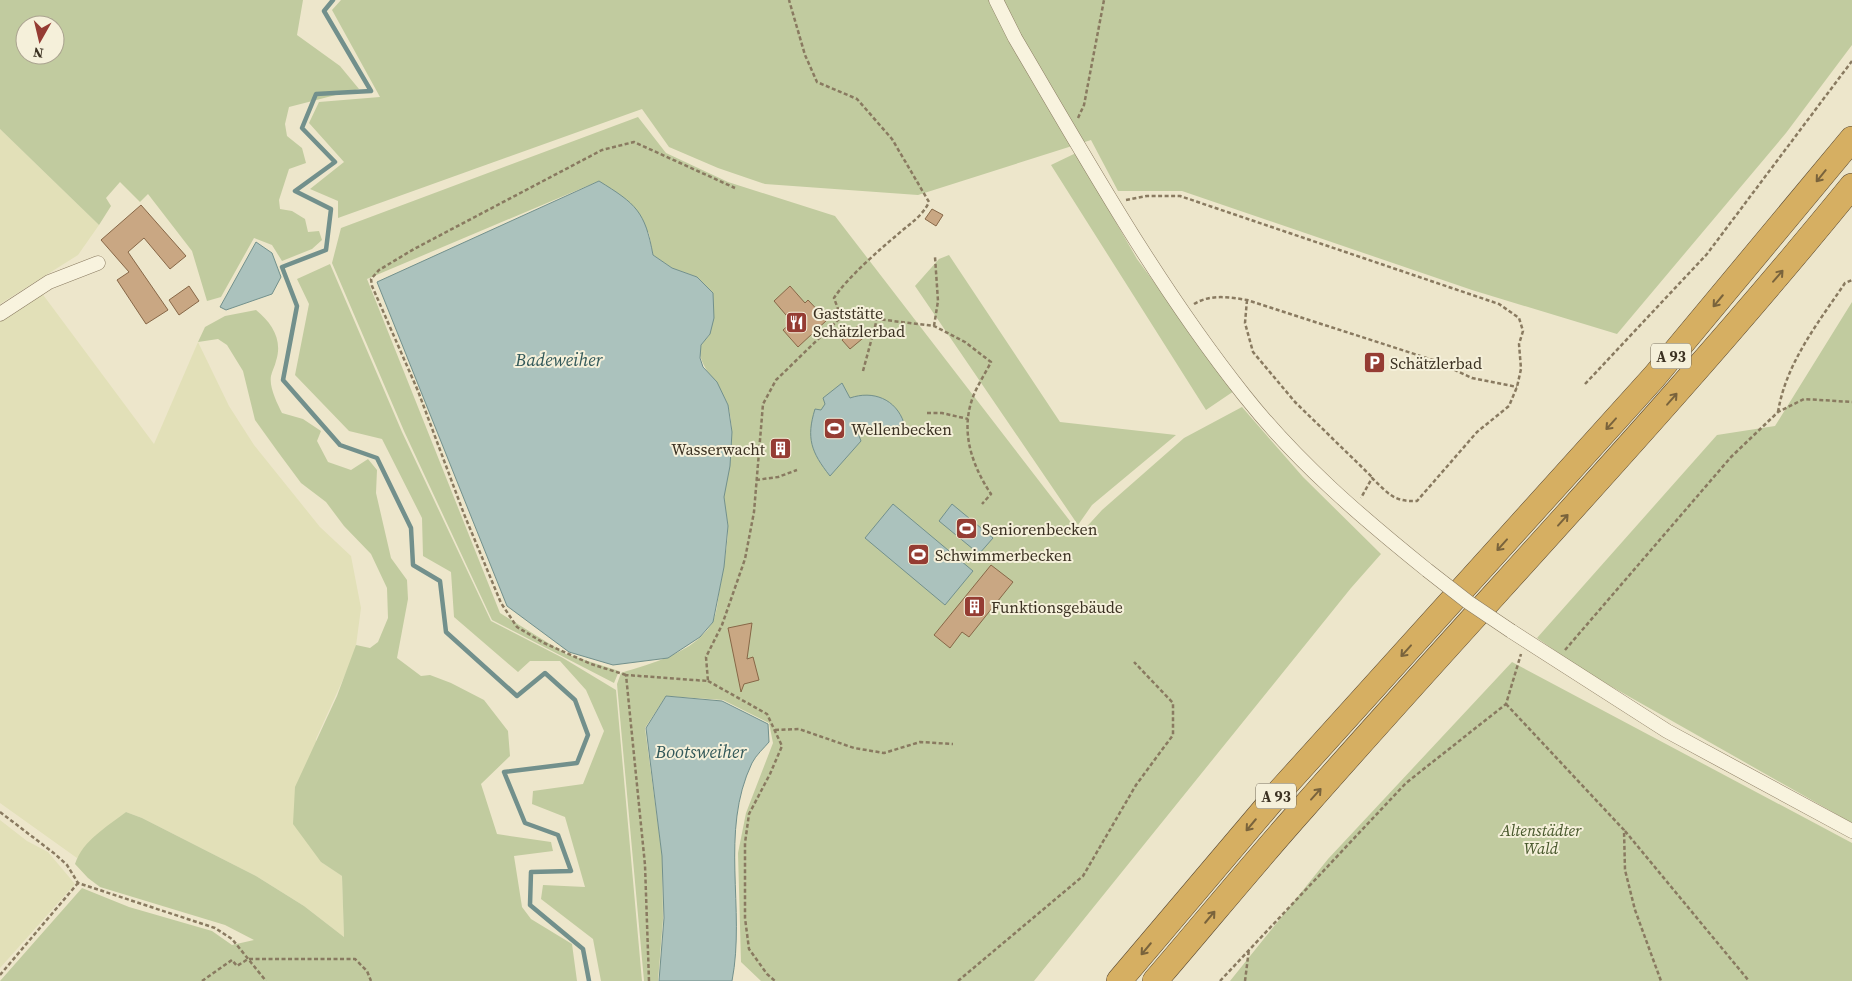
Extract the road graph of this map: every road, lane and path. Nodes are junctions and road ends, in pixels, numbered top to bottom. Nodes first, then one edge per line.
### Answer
1 (789, 0) edge
2 (996, 0) edge
3 (1104, 0) edge
4 (1852, 61) edge
5 (1070, 132) junction
6 (1852, 139) edge
7 (1852, 186) edge
8 (734, 188) dead end
9 (1112, 203) junction
10 (935, 257) dead end
11 (98, 263) dead end
12 (1852, 280) edge
13 (1247, 300) junction
14 (1182, 312) junction
15 (0, 314) edge
16 (934, 326) junction
17 (863, 371) dead end
18 (1585, 384) dead end
19 (1518, 387) junction
20 (1852, 402) edge
21 (1778, 412) junction
22 (927, 413) dead end
23 (968, 419) junction
24 (797, 470) dead end
25 (1372, 478) junction
26 (756, 480) junction
27 (982, 504) dead end
28 (1352, 510) junction
29 (1525, 640) junction
30 (1556, 661) junction
31 (1134, 662) dead end
32 (626, 675) junction
33 (708, 681) junction
34 (1506, 704) junction
35 (775, 730) junction
36 (953, 744) dead end
37 (0, 812) edge
38 (1624, 830) junction
39 (1852, 831) edge
40 (78, 882) junction
41 (1249, 948) junction
42 (248, 958) junction
43 (0, 975) edge
44 (202, 981) edge
45 (266, 981) edge
46 (371, 981) edge
47 (649, 981) edge
48 (775, 981) edge
49 (958, 981) edge
50 (1119, 981) edge
51 (1156, 981) edge
52 (1220, 981) edge
53 (1245, 981) edge
54 (1661, 981) edge
55 (1749, 981) edge

1 - 26 path
2 - 5 street
3 - 5 path
4 - 18 path
5 - 9 street
6 -> 50 highway, A 93
51 -> 7 highway, A 93
8 - 32 path
9 - 14 street
9 - 19 path
10 - 16 path
11 - 15 street
12 - 21 path
13 - 14 path
13 - 19 path
13 - 25 path
14 - 28 street
16 - 17 path
16 - 23 path
19 - 25 path
20 - 21 path
21 - 30 path
22 - 23 path
23 - 27 path
24 - 26 path
25 - 28 path
26 - 33 path
28 - 29 street, bridge
29 - 30 street
29 - 34 path
30 - 39 street
31 - 49 path
32 - 33 path
32 - 47 path
33 - 35 path
34 - 38 path
34 - 41 path
35 - 36 path
35 - 48 path
37 - 40 path
38 - 54 path
38 - 55 path
40 - 42 path
40 - 43 path
41 - 52 path
41 - 53 path
42 - 44 path
42 - 45 path
42 - 46 path

